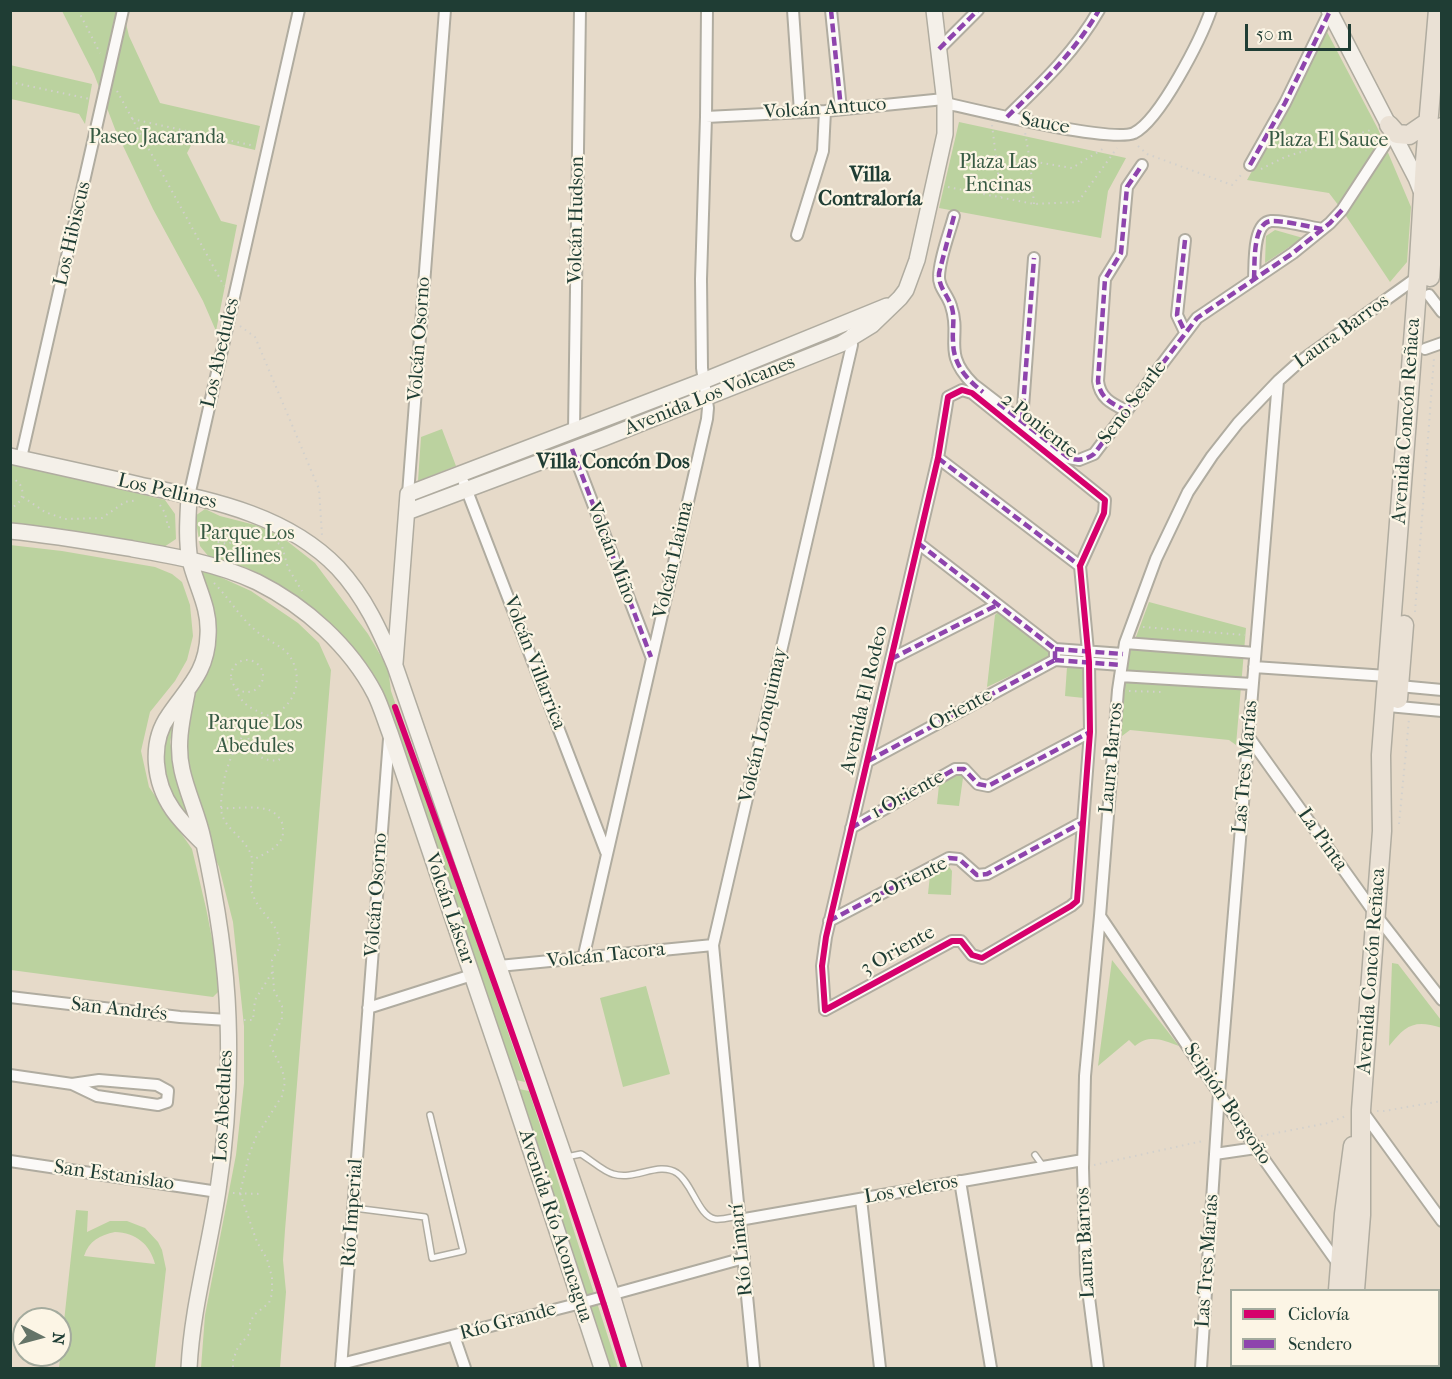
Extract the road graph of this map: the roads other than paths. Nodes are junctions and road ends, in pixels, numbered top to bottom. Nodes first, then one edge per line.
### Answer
1 (123, 10) edge
2 (299, 10) edge
3 (446, 10) edge
4 (580, 10) edge
5 (706, 10) edge
6 (793, 10) edge
7 (831, 10) edge
8 (934, 10) edge
9 (978, 10) edge
10 (1099, 10) edge
11 (1211, 10) edge
12 (1438, 10) edge
13 (1329, 11) edge
14 (939, 49) junction
15 (945, 101) junction
16 (841, 109) junction
17 (825, 111) junction
18 (800, 112) junction
19 (706, 117) junction
20 (1007, 117) junction
21 (1435, 124) edge
22 (1391, 129) junction
23 (1142, 165) dead end
24 (1250, 165) road end
25 (1433, 202) edge
26 (954, 216) dead end
27 (1322, 229) junction
28 (798, 235) dead end
29 (1185, 240) dead end
30 (1034, 258) dead end
31 (1424, 273) junction
32 (1254, 279) junction
33 (1429, 295) junction
34 (1442, 312) edge
35 (851, 330) junction
36 (1185, 332) junction
37 (1434, 346) edge
38 (703, 381) junction
39 (1278, 381) junction
40 (705, 397) junction
41 (948, 397) joint
42 (1126, 411) junction
43 (1022, 421) junction
44 (574, 430) junction
45 (572, 449) junction
46 (16, 457) edge
47 (938, 458) junction
48 (460, 474) junction
49 (466, 489) junction
50 (408, 494) junction
51 (189, 496) junction
52 (407, 512) junction
53 (10, 531) edge
54 (918, 543) junction
55 (192, 566) junction
56 (1080, 566) junction
57 (997, 605) junction
58 (1255, 653) junction
59 (1055, 654) junction
60 (651, 657) junction
61 (1089, 657) junction
62 (891, 659) junction
63 (1122, 659) junction
64 (395, 666) junction
65 (1254, 667) junction
66 (1393, 681) junction
67 (1252, 684) junction
68 (1442, 690) edge
69 (187, 693) junction
70 (1397, 707) junction
71 (1442, 711) edge
72 (1090, 732) junction
73 (390, 733) junction
74 (1248, 736) junction
75 (868, 761) junction
76 (1083, 822) junction
77 (851, 828) junction
78 (204, 844) junction
79 (606, 853) junction
80 (1376, 915) junction
81 (1100, 916) junction
82 (829, 921) junction
83 (713, 945) junction
84 (583, 959) junction
85 (499, 966) junction
86 (472, 975) junction
87 (10, 997) edge
88 (1442, 1000) edge
89 (368, 1008) junction
90 (825, 1010) joint
91 (228, 1020) junction
92 (365, 1058) joint
93 (10, 1075) edge
94 (72, 1084) junction
95 (509, 1084) joint
96 (540, 1089) joint
97 (1219, 1093) junction
98 (1369, 1110) junction
99 (430, 1114) dead end
100 (730, 1131) joint
101 (1256, 1148) junction
102 (1215, 1154) junction
103 (1035, 1155) dead end
104 (564, 1158) junction
105 (10, 1161) edge
106 (1083, 1164) junction
107 (1044, 1167) junction
108 (960, 1181) junction
109 (218, 1192) junction
110 (861, 1199) junction
111 (354, 1208) junction
112 (739, 1218) junction
113 (1442, 1221) edge
114 (744, 1258) junction
115 (1340, 1267) junction
116 (1338, 1289) edge
117 (1355, 1289) edge
118 (1356, 1289) edge
119 (612, 1295) junction
120 (580, 1303) junction
121 (454, 1336) junction
122 (341, 1366) edge
123 (189, 1368) edge
124 (465, 1368) edge
125 (602, 1368) edge
126 (634, 1368) edge
127 (754, 1368) edge
128 (880, 1368) edge
129 (991, 1368) edge
130 (1098, 1368) edge
131 (1201, 1368) edge

1 - 46 street, Los Hibiscus
2 - 51 street, Los Abedules
3 - 50 street, Volcán Osorno
4 - 44 street, Volcán Hudson
5 - 19 street, Volcán Llaima
6 - 18 street
7 - 16 street
8 - 14 street, Avenida Los Volcanes
9 - 14 street
10 - 20 street
11 - 20 street, Sauce
12 - 21 main road, Avenida Concón Reñaca
13 - 22 street
13 - 24 street
14 - 15 street, Avenida Los Volcanes
15 - 16 street, Volcán Antuco
15 - 20 street, Sauce
15 - 35 street, Avenida Los Volcanes
16 - 17 street, Volcán Antuco
17 - 18 street, Volcán Antuco
17 - 28 street
18 - 19 street, Volcán Antuco
19 - 38 street, Volcán Llaima
21 - 22 main road
21 - 25 main road, Avenida Concón Reñaca
22 - 25 street
22 - 27 street, Seno Searle
23 - 42 street
25 - 31 main road, Avenida Concón Reñaca
26 - 43 street, Seno Searle
27 - 32 street, Seno Searle
27 - 32 street
29 - 36 street
30 - 43 street
31 - 33 main road, Avenida Concón Reñaca
31 - 39 street, Laura Barros
31 - 66 main road, Avenida Concón Reñaca
32 - 36 street, Seno Searle
33 - 34 street
33 - 37 main road, Avenida Concón Reñaca
35 - 38 street, Avenida Los Volcanes
35 - 40 street, Avenida Los Volcanes
35 - 83 street, Volcán Lonquimay
36 - 42 street, Seno Searle
37 - 66 main road, Avenida Concón Reñaca
38 - 40 street, Volcán Llaima
38 - 44 street, Avenida Los Volcanes
39 - 58 street, Las Tres Marías
39 - 63 street, Laura Barros
40 - 45 street, Avenida Los Volcanes
40 - 60 street, Volcán Llaima
41 - 47 street, Avenida El Rodeo
41 - 56 street, 2 Poniente
42 - 43 street, Seno Searle
44 - 48 street, Avenida Los Volcanes
45 - 49 street, Avenida Los Volcanes
45 - 60 street, Volcán Miño
46 - 51 street, Los Pellines
47 - 54 street, Avenida El Rodeo
47 - 56 street
48 - 49 street, Volcán Villarrica
48 - 50 street, Avenida Los Volcanes
49 - 52 street, Avenida Los Volcanes
49 - 79 street, Volcán Villarrica
50 - 52 street, Volcán Osorno
51 - 55 street, Los Abedules
51 - 64 street, Los Pellines
52 - 64 street, Volcán Osorno
53 - 55 street
54 - 57 street
54 - 62 street, Avenida El Rodeo
55 - 69 street, Los Abedules
55 - 73 street
56 - 61 street
57 - 59 street
57 - 62 street
58 - 63 street
58 - 65 street, Las Tres Marías
59 - 61 street
59 - 75 street, Oriente
60 - 79 street, Volcán Llaima
61 - 63 street
61 - 72 street
62 - 75 street, Avenida El Rodeo
63 - 67 street
63 - 81 street, Laura Barros
64 - 85 street, Volcán Láscar
65 - 66 street
65 - 67 street, Las Tres Marías
66 - 68 street
66 - 70 main road, Avenida Concón Reñaca
67 - 74 street, Las Tres Marías
69 - 78 street, Los Abedules
69 - 78 street, Los Abedules
70 - 71 street
70 - 80 main road, Avenida Concón Reñaca
72 - 76 street
72 - 77 street, 1 Oriente
73 - 86 street, Volcán Láscar
73 - 89 street, Volcán Osorno
74 - 80 street, La Pinta
74 - 97 street, Las Tres Marías
75 - 77 street, Avenida El Rodeo
76 - 82 street, 2 Oriente
76 - 90 street, 3 Oriente
77 - 82 street, Avenida El Rodeo
78 - 91 street, Los Abedules
79 - 84 street, Volcán Llaima
80 - 88 street, La Pinta
80 - 98 main road, Avenida Concón Reñaca
81 - 97 street, Scipión Borgoño
81 - 106 street, Laura Barros
82 - 90 street, Avenida El Rodeo
83 - 84 street, Volcán Tacora
83 - 100 street, Volcán Lonquimay
84 - 85 street, Volcán Tacora
85 - 96 street, Volcán Láscar
86 - 89 street
86 - 95 street, Volcán Láscar
87 - 91 street, San Andrés
89 - 92 street, Volcán Osorno
91 - 109 street, Los Abedules
92 - 111 street, Río Imperial
93 - 94 street
94 - 94 street
95 - 120 street, Avenida Río Aconcagua
96 - 104 street, Avenida Río Aconcagua
97 - 101 street, Scipión Borgoño
97 - 102 street, Las Tres Marías
98 - 113 street
98 - 115 main road, Avenida Concón Reñaca
98 - 118 main road, Avenida Concón Reñaca
99 - 111 lane
100 - 112 street, Río Limarí
101 - 102 street
101 - 115 street, Scipión Borgoño
102 - 131 street, Las Tres Marías
103 - 107 lane
104 - 112 lane
104 - 119 street, Avenida Río Aconcagua
105 - 109 street, San Estanislao
106 - 107 street, Los veleros
106 - 130 street, Laura Barros
107 - 108 street, Los veleros
108 - 110 street, Los veleros
108 - 129 street
109 - 123 street, Los Abedules
110 - 112 street, Los veleros
110 - 128 street
111 - 122 street, Río Imperial
112 - 114 street, Río Limarí
114 - 119 street, Río Grande
114 - 127 street, Río Limarí
115 - 116 main road, Avenida Concón Reñaca
115 - 117 street, Scipión Borgoño
119 - 120 street, Río Grande
119 - 126 street, Avenida Río Aconcagua
120 - 121 street, Río Grande
120 - 125 street, Avenida Río Aconcagua
121 - 122 street, Río Grande
121 - 124 street

